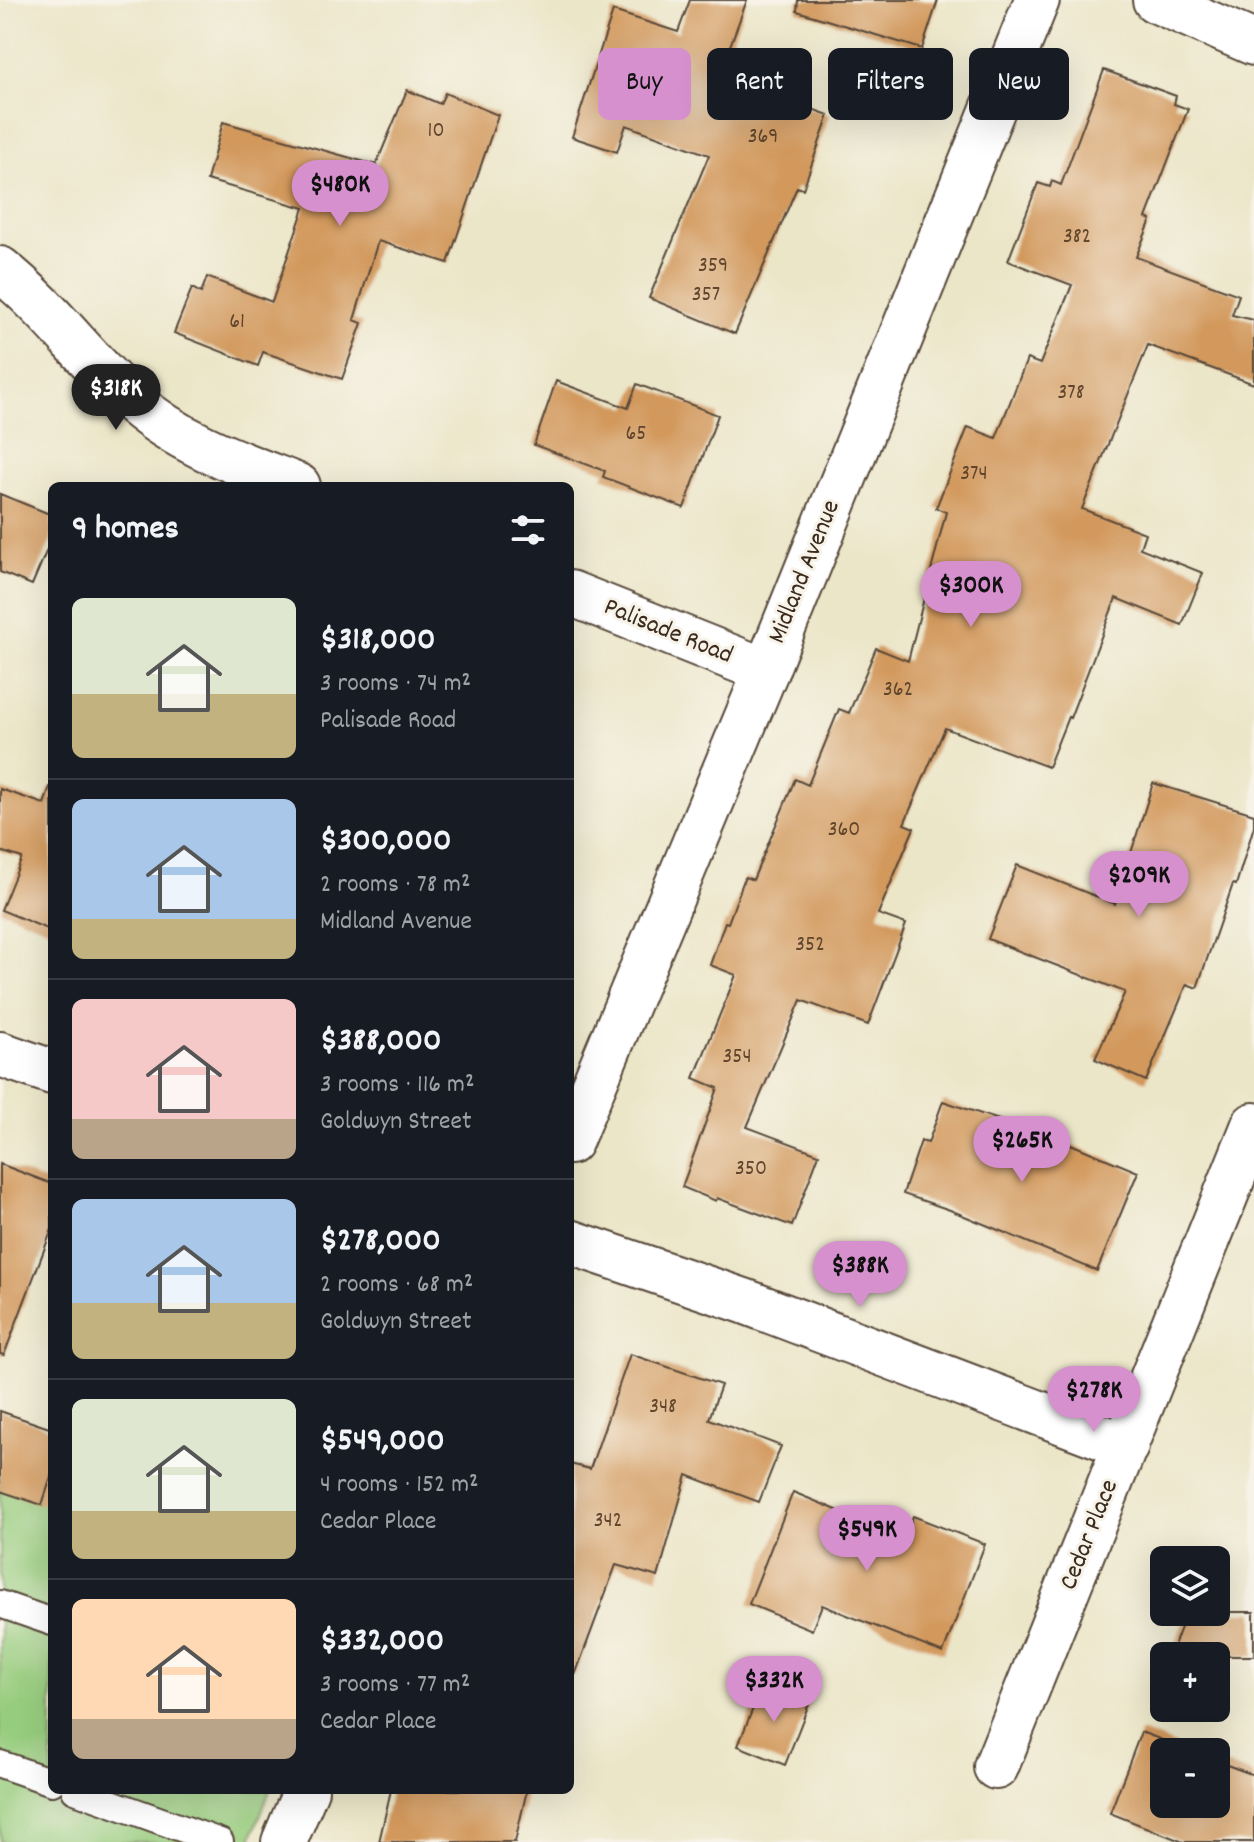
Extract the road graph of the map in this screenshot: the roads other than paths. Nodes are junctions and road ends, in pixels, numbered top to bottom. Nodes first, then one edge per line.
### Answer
1 (1037, 0) edge
2 (1155, 0) edge
3 (1254, 43) edge
4 (0, 269) edge
5 (288, 482) edge
6 (574, 595) edge
7 (766, 671) junction
8 (0, 1054) edge
9 (48, 1071) edge
10 (1254, 1125) edge
11 (574, 1132) edge
12 (574, 1243) edge
13 (1126, 1446) junction
14 (0, 1604) edge
15 (48, 1621) edge
16 (0, 1764) edge
17 (996, 1767) dead end
18 (48, 1781) edge
19 (86, 1794) edge
20 (304, 1794) edge
21 (220, 1842) edge
22 (284, 1842) edge

1 - 7 street, Midland Avenue
2 - 3 street
4 - 5 street
6 - 7 street, Palisade Road
7 - 11 street, Midland Avenue
8 - 9 street
10 - 13 street, Cedar Place
12 - 13 street
13 - 17 street, Cedar Place
14 - 15 lane
16 - 18 lane
19 - 21 lane
20 - 22 street

